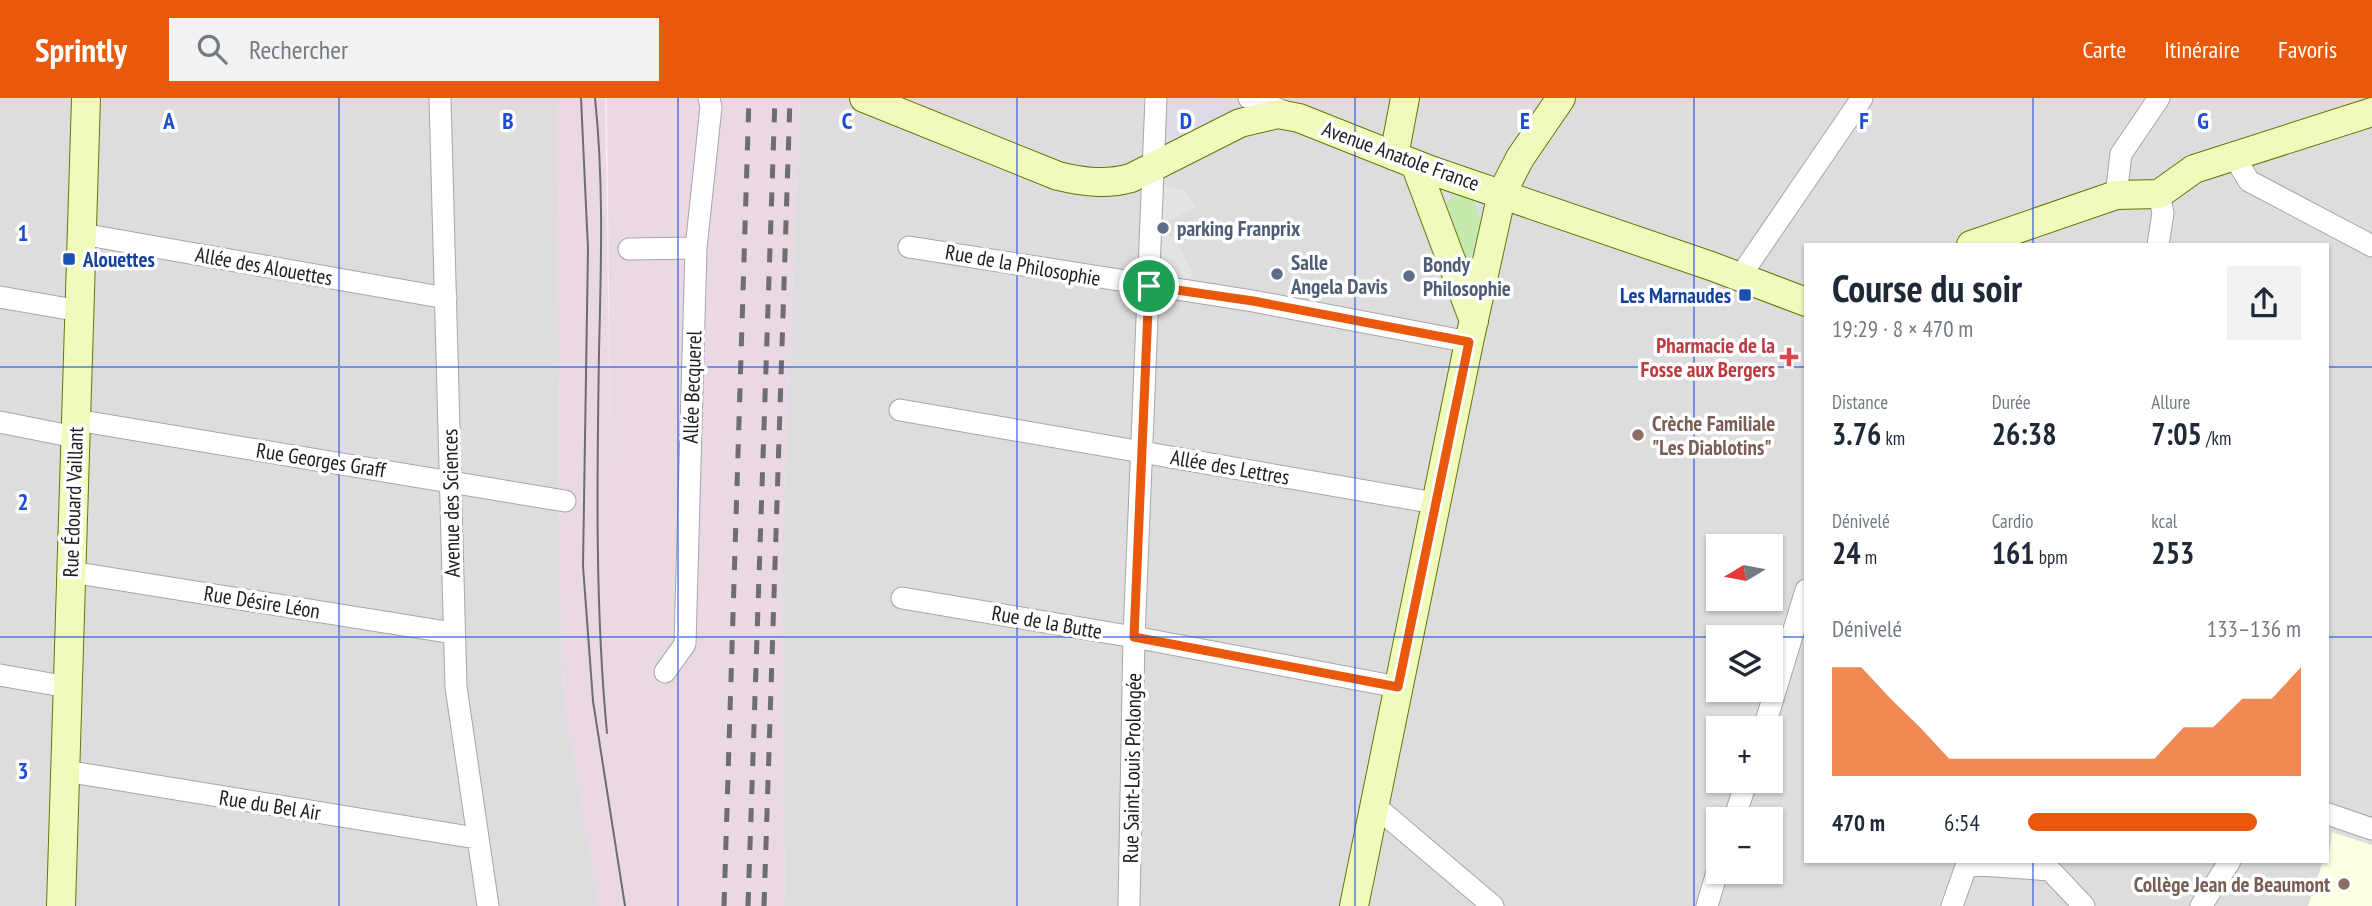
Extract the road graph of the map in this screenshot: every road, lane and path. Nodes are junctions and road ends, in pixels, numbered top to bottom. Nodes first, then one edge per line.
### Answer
1 (86, 98) edge
2 (440, 98) edge
3 (709, 98) edge
4 (864, 98) edge
5 (1156, 98) edge
6 (1249, 98) edge
7 (1405, 98) edge
8 (1561, 98) edge
9 (1862, 98) edge
10 (2159, 98) edge
11 (2372, 112) edge
12 (1299, 118) junction
13 (2235, 158) junction
14 (1404, 160) junction
15 (1154, 168) junction
16 (1502, 193) junction
17 (2159, 194) junction
18 (2116, 195) junction
19 (82, 234) junction
20 (1977, 243) edge
21 (2158, 243) edge
22 (2372, 246) edge
23 (909, 247) dead end
24 (696, 248) junction
25 (629, 249) dead end
26 (1739, 278) junction
27 (1149, 286) junction
28 (0, 297) edge
29 (446, 298) junction
30 (1804, 301) edge
31 (80, 311) junction
32 (1471, 331) junction
33 (900, 410) dead end
34 (0, 422) edge
35 (76, 428) junction
36 (1141, 451) junction
37 (451, 481) junction
38 (565, 501) dead end
39 (1436, 503) junction
40 (71, 572) junction
41 (1804, 597) edge
42 (902, 598) dead end
43 (453, 632) junction
44 (1134, 637) junction
45 (665, 672) dead end
46 (0, 675) edge
47 (68, 687) junction
48 (1398, 687) junction
49 (1767, 716) edge
50 (65, 771) junction
51 (1374, 805) junction
52 (2329, 814) edge
53 (2372, 829) edge
54 (476, 838) junction
55 (1968, 863) edge
56 (2229, 863) edge
57 (1714, 884) edge
58 (61, 906) edge
59 (488, 906) edge
60 (1129, 906) edge
61 (1354, 906) edge
62 (1493, 906) edge
63 (1707, 906) edge
64 (1952, 906) edge
65 (2084, 906) edge
66 (2201, 906) edge

1 - 19 street, Rue Édouard Vaillant
2 - 29 street, Avenue des Sciences
3 - 24 street, Allée Becquerel
4 - 15 street, Avenue Anatole France
5 - 15 street, Rue Saint-Louis Prolongée
6 - 12 street, Avenue Anatole France
7 - 14 street
8 - 16 street
9 - 26 street
10 - 18 street
11 - 13 street
12 - 14 street, Avenue Anatole France
12 - 15 street, Avenue Anatole France
13 - 17 street
13 - 22 street
14 - 16 street, Avenue Anatole France
14 - 32 street
15 - 27 street, Rue Saint-Louis Prolongée
16 - 26 street, Avenue Anatole France
16 - 32 street
17 - 18 street
17 - 21 street
18 - 20 street
19 - 29 street, Allée des Alouettes
19 - 31 street, Rue Édouard Vaillant
23 - 27 street, Rue de la Philosophie
24 - 25 street
24 - 45 street, Allée Becquerel
26 - 30 street, Avenue Anatole France
27 - 32 street, Rue de la Philosophie
27 - 36 street, Rue Saint-Louis Prolongée
28 - 31 street
29 - 37 street, Avenue des Sciences
31 - 35 street, Rue Édouard Vaillant
32 - 39 street
33 - 36 street, Allée des Lettres
34 - 35 street, Rue Georges Graff
35 - 37 street, Rue Georges Graff
35 - 40 street, Rue Édouard Vaillant
36 - 39 street, Allée des Lettres
36 - 44 street, Rue Saint-Louis Prolongée
37 - 38 street, Rue Georges Graff
37 - 43 street, Avenue des Sciences
39 - 48 street
40 - 43 street, Rue Désire Léon
40 - 47 street, Rue Édouard Vaillant
41 - 49 street
42 - 44 street, Rue de la Butte
43 - 54 street, Avenue des Sciences
44 - 48 street, Rue de la Butte
44 - 60 street, Rue Saint-Louis Prolongée
46 - 47 street
47 - 50 street, Rue Édouard Vaillant
48 - 51 street
50 - 54 street, Rue du Bel Air
50 - 58 street, Rue Édouard Vaillant
51 - 61 street
51 - 62 street
52 - 53 street
54 - 59 street, Avenue des Sciences
55 - 64 street
55 - 65 street
56 - 66 street
57 - 63 street

